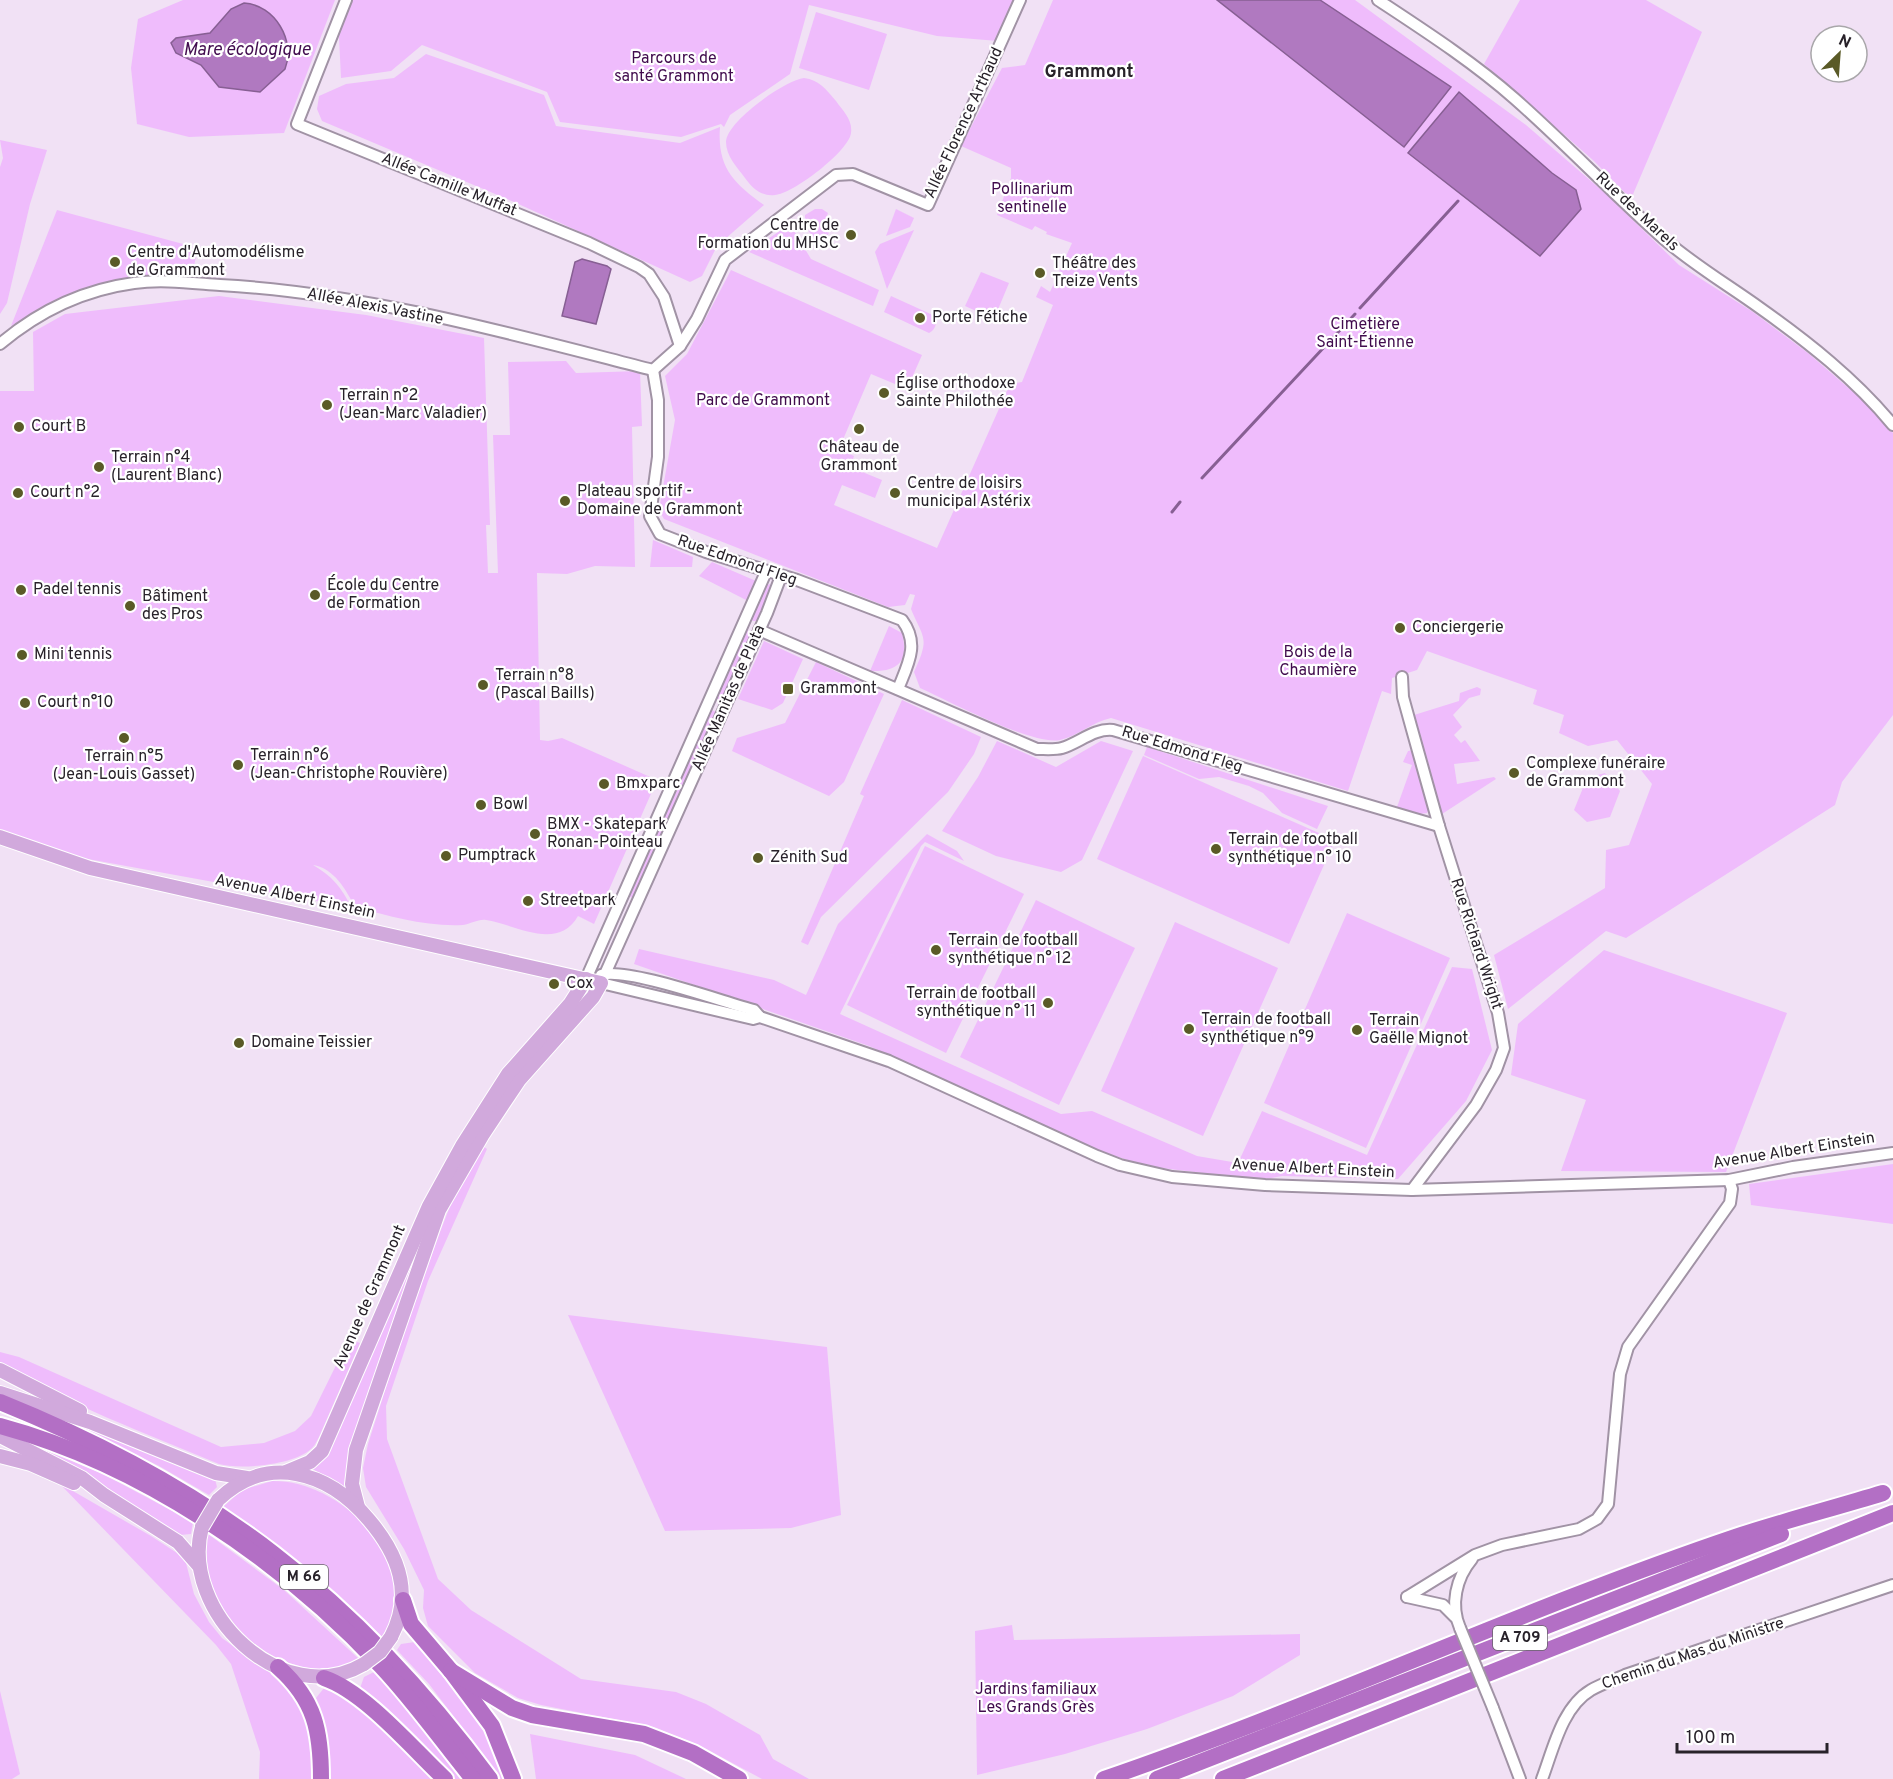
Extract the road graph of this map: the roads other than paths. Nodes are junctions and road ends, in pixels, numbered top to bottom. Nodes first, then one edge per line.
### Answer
1 (346, 0) edge
2 (1020, 0) edge
3 (1378, 0) edge
4 (0, 344) edge
5 (680, 346) junction
6 (653, 370) junction
7 (1893, 425) edge
8 (766, 572) junction
9 (781, 576) junction
10 (759, 630) junction
11 (1402, 677) dead end
12 (898, 689) junction
13 (1438, 826) junction
14 (0, 837) edge
15 (559, 973) junction
16 (603, 978) junction
17 (586, 979) junction
18 (570, 1004) junction
19 (479, 1128) junction
20 (1893, 1153) edge
21 (1729, 1180) junction
22 (1412, 1190) junction
23 (0, 1370) edge
24 (0, 1393) edge
25 (0, 1402) edge
26 (0, 1425) edge
27 (0, 1436) edge
28 (149, 1444) junction
29 (0, 1456) edge
30 (286, 1472) junction
31 (247, 1478) junction
32 (1888, 1491) edge
33 (104, 1495) junction
34 (358, 1507) junction
35 (1893, 1513) edge
36 (1475, 1555) junction
37 (199, 1566) junction
38 (1893, 1585) edge
39 (403, 1600) junction
40 (1455, 1617) junction
41 (278, 1667) junction
42 (451, 1671) junction
43 (324, 1678) junction
44 (321, 1779) edge
45 (445, 1779) edge
46 (472, 1779) edge
47 (490, 1779) edge
48 (513, 1779) edge
49 (739, 1779) edge
50 (1104, 1779) edge
51 (1157, 1779) edge
52 (1222, 1779) edge
53 (1520, 1779) edge
54 (1542, 1779) edge

1 - 5 street, Allée Camille Muffat
2 - 5 street, Allée Florence Arthaud
3 - 7 street, Rue des Marels
4 - 6 street, Allée Alexis Vastine
5 - 6 street, Allée Florence Arthaud
6 - 8 street, Rue Edmond Fleg
8 - 9 street, Rue Edmond Fleg
8 - 17 street, Allée Manitas de Plata
9 - 10 street, Allée Manitas de Plata
9 - 12 street, Rue Edmond Fleg
10 - 12 street, Rue Edmond Fleg
10 - 16 street, Allée Manitas de Plata
11 - 13 street, Rue Richard Wright
12 - 13 street, Rue Edmond Fleg
13 - 22 street, Rue Richard Wright
14 - 15 main road, Avenue Albert Einstein
15 - 17 main road, Avenue Albert Einstein
15 - 18 main road
16 - 17 main road, Avenue Albert Einstein
16 - 19 main road, Avenue de Grammont
16 - 22 street, Avenue Albert Einstein
17 - 18 main road, Avenue de Grammont
18 - 19 main road, Avenue de Grammont
19 - 30 main road, Avenue de Grammont
19 - 34 main road, Avenue de Grammont
20 - 21 street, Avenue Albert Einstein
21 - 22 street, Avenue Albert Einstein
21 - 36 street
23 - 28 main road
24 - 28 main road
25 - 47 highway, M 66
26 - 46 highway, M 66
27 - 33 main road
28 - 31 main road
29 - 33 main road
30 - 31 main road
30 - 34 main road
31 - 37 main road, bridge
32 - 50 highway
32 - 51 highway, A 709
33 - 37 main road
34 - 39 main road
35 - 52 highway, A 709
36 - 40 street
36 - 40 street
37 - 41 main road
38 - 54 street, Chemin du Mas du Ministre
39 - 42 highway
39 - 43 main road, bridge
40 - 53 street, bridge
41 - 43 main road
41 - 44 highway
42 - 48 highway
42 - 49 highway
43 - 45 highway

